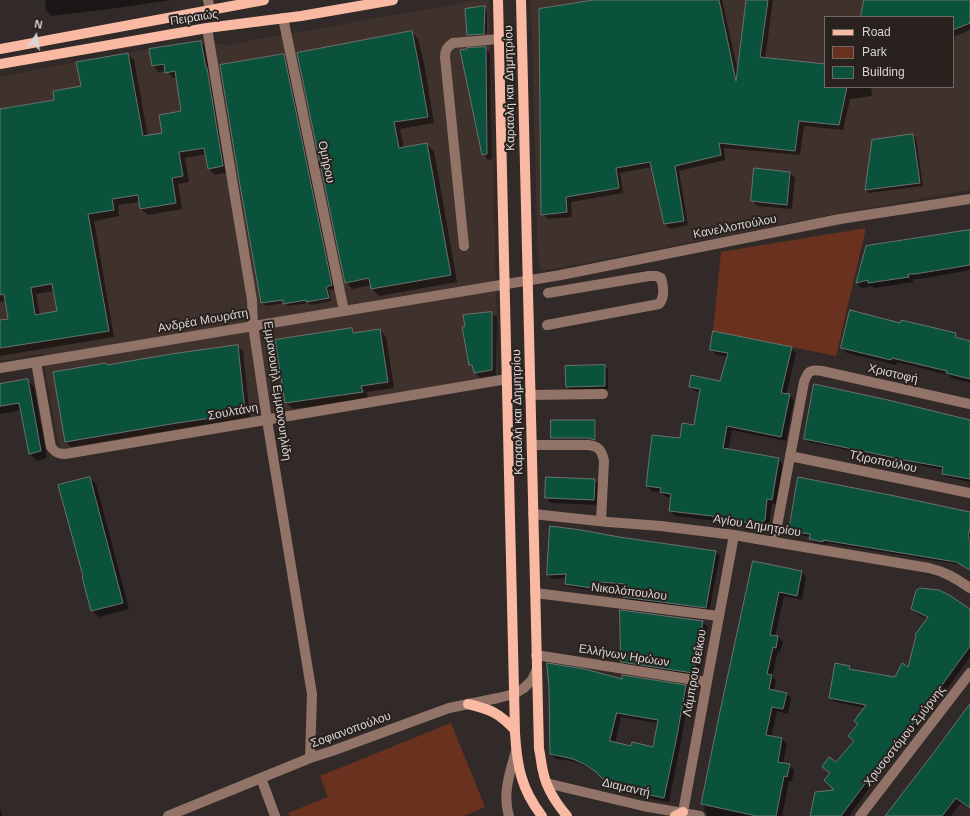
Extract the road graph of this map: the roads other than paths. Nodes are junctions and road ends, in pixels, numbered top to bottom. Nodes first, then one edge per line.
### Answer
1 (264, 0) edge
2 (393, 0) edge
3 (498, 0) edge
4 (521, 0) edge
5 (209, 5) edge
6 (283, 18) junction
7 (207, 28) junction
8 (499, 39) junction
9 (0, 49) edge
10 (0, 64) edge
11 (970, 199) edge
12 (464, 246) dead end
13 (620, 263) junction
14 (528, 280) junction
15 (620, 281) junction
16 (505, 284) junction
17 (548, 293) dead end
18 (344, 311) junction
19 (253, 325) junction
20 (547, 325) dead end
21 (36, 362) junction
22 (0, 368) edge
23 (507, 379) junction
24 (603, 394) dead end
25 (530, 395) junction
26 (970, 404) edge
27 (267, 420) junction
28 (532, 445) junction
29 (790, 456) junction
30 (970, 493) edge
31 (533, 514) junction
32 (601, 521) junction
33 (734, 535) junction
34 (774, 542) junction
35 (970, 588) edge
36 (535, 593) junction
37 (719, 616) junction
38 (536, 655) junction
39 (537, 668) junction
40 (970, 673) edge
41 (707, 682) junction
42 (514, 694) junction
43 (468, 704) junction
44 (515, 730) junction
45 (516, 751) junction
46 (310, 758) junction
47 (261, 778) junction
48 (546, 783) junction
49 (680, 815) edge
50 (168, 816) edge
51 (275, 816) edge
52 (509, 816) edge
53 (542, 816) edge
54 (567, 816) edge
55 (700, 816) edge
56 (860, 816) edge

1 - 5 main road, Πειραιώς
2 - 6 main road, Πειραιώς
3 - 8 main road, Καραολή και Δημητρίου
4 - 14 main road, Καραολή και Δημητρίου
5 - 9 main road, Πειραιώς
6 - 7 main road, Πειραιώς
6 - 18 street, Ομήρου
7 - 10 main road, Πειραιώς
7 - 19 street, Εμμανουήλ Εμμανουηλίδη
8 - 12 street
8 - 16 main road, Καραολή και Δημητρίου
11 - 13 street, Κανελλοπούλου
13 - 14 street, Κανελλοπούλου
13 - 15 street
14 - 16 street, Κανελλοπούλου
14 - 25 main road, Καραολή και Δημητρίου
15 - 17 street
15 - 20 street
16 - 18 street, Ανδρέα Μουράτη
16 - 23 main road, Καραολή και Δημητρίου
18 - 19 street, Ανδρέα Μουράτη
19 - 21 street, Ανδρέα Μουράτη
19 - 27 street, Εμμανουήλ Εμμανουηλίδη
21 - 22 street, Ανδρέα Μουράτη
21 - 27 street, Σουλτάνη
23 - 27 street, Σουλτάνη
23 - 42 main road, Καραολή και Δημητρίου
24 - 25 street
25 - 28 main road, Καραολή και Δημητρίου
26 - 29 street, Χριστοφή
27 - 46 street, Εμμανουήλ Εμμανουηλίδη
28 - 31 main road, Καραολή και Δημητρίου
28 - 32 street
29 - 30 street, Τζιροπούλου
29 - 34 street
31 - 32 street, Αγίου Δημητρίου
31 - 36 main road, Καραολή και Δημητρίου
32 - 33 street, Αγίου Δημητρίου
33 - 34 street, Αγίου Δημητρίου
33 - 37 street, Λάμπρου Βεΐκου
34 - 35 street, Αγίου Δημητρίου
36 - 37 street, Νικολόπουλου
36 - 38 main road, Καραολή και Δημητρίου
37 - 41 street, Λάμπρου Βεΐκου
38 - 39 main road, Καραολή και Δημητρίου
38 - 41 street, Ελλήνων Ηρώων
39 - 42 street, Σοφιανοπούλου
39 - 48 main road, Καραολή και Δημητρίου
40 - 56 street, Χρυσοστόμου Σμύρνης
41 - 49 street, Λάμπρου Βεΐκου
42 - 43 street, Σοφιανοπούλου
42 - 44 main road, Καραολή και Δημητρίου
43 - 44 main road
43 - 46 street, Σοφιανοπούλου
44 - 45 main road, Καραολή και Δημητρίου
45 - 52 street
45 - 53 main road, Καραολή και Δημητρίου
46 - 47 street, Σοφιανοπούλου
47 - 50 street, Σοφιανοπούλου
47 - 51 street
48 - 49 street, Διαμαντή
48 - 54 main road, Καραολή και Δημητρίου
49 - 55 street, Διαμαντή

